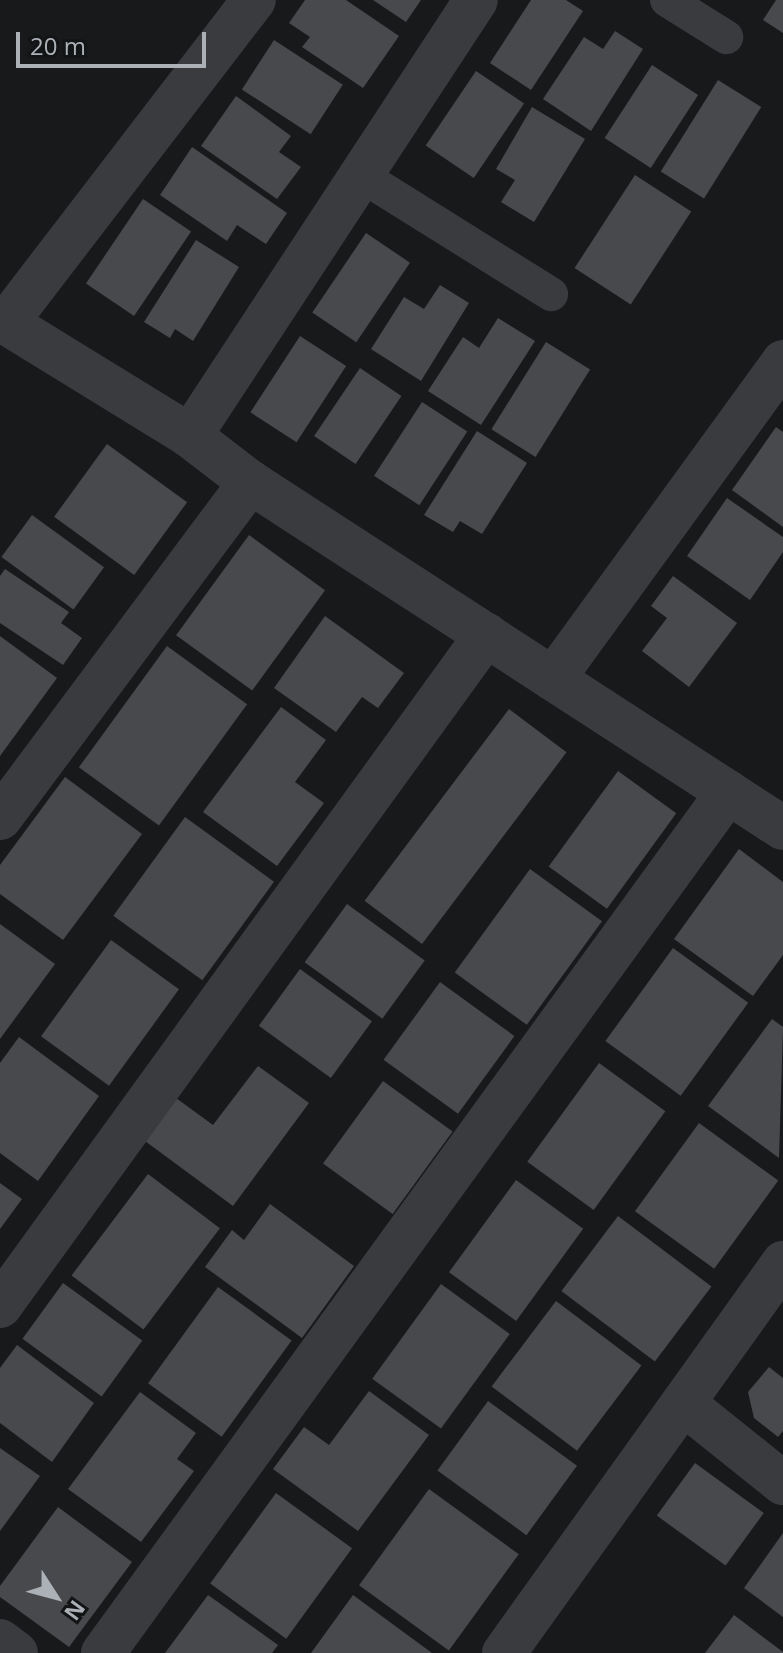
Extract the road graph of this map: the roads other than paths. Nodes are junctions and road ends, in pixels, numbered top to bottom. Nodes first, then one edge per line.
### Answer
1 (254, 0) edge
2 (476, 0) edge
3 (667, 0) edge
4 (726, 37) dead end
5 (362, 176) junction
6 (551, 294) dead end
7 (3, 321) edge
8 (783, 362) edge
9 (190, 436) junction
10 (250, 482) junction
11 (486, 635) junction
12 (553, 679) junction
13 (728, 792) junction
14 (0, 818) edge
15 (783, 828) edge
16 (783, 1263) edge
17 (0, 1306) edge
18 (683, 1403) junction
19 (783, 1483) edge
20 (0, 1641) edge
21 (16, 1653) edge
22 (103, 1653) edge
23 (504, 1653) edge

1 - 7 street
2 - 5 street
3 - 4 lane
5 - 6 lane
5 - 9 street
7 - 9 street
8 - 12 street
9 - 10 street
10 - 11 street
10 - 14 street
11 - 12 street
11 - 17 street
12 - 13 street
13 - 15 street
13 - 22 street
16 - 18 street
18 - 19 street
18 - 23 street
20 - 21 street

